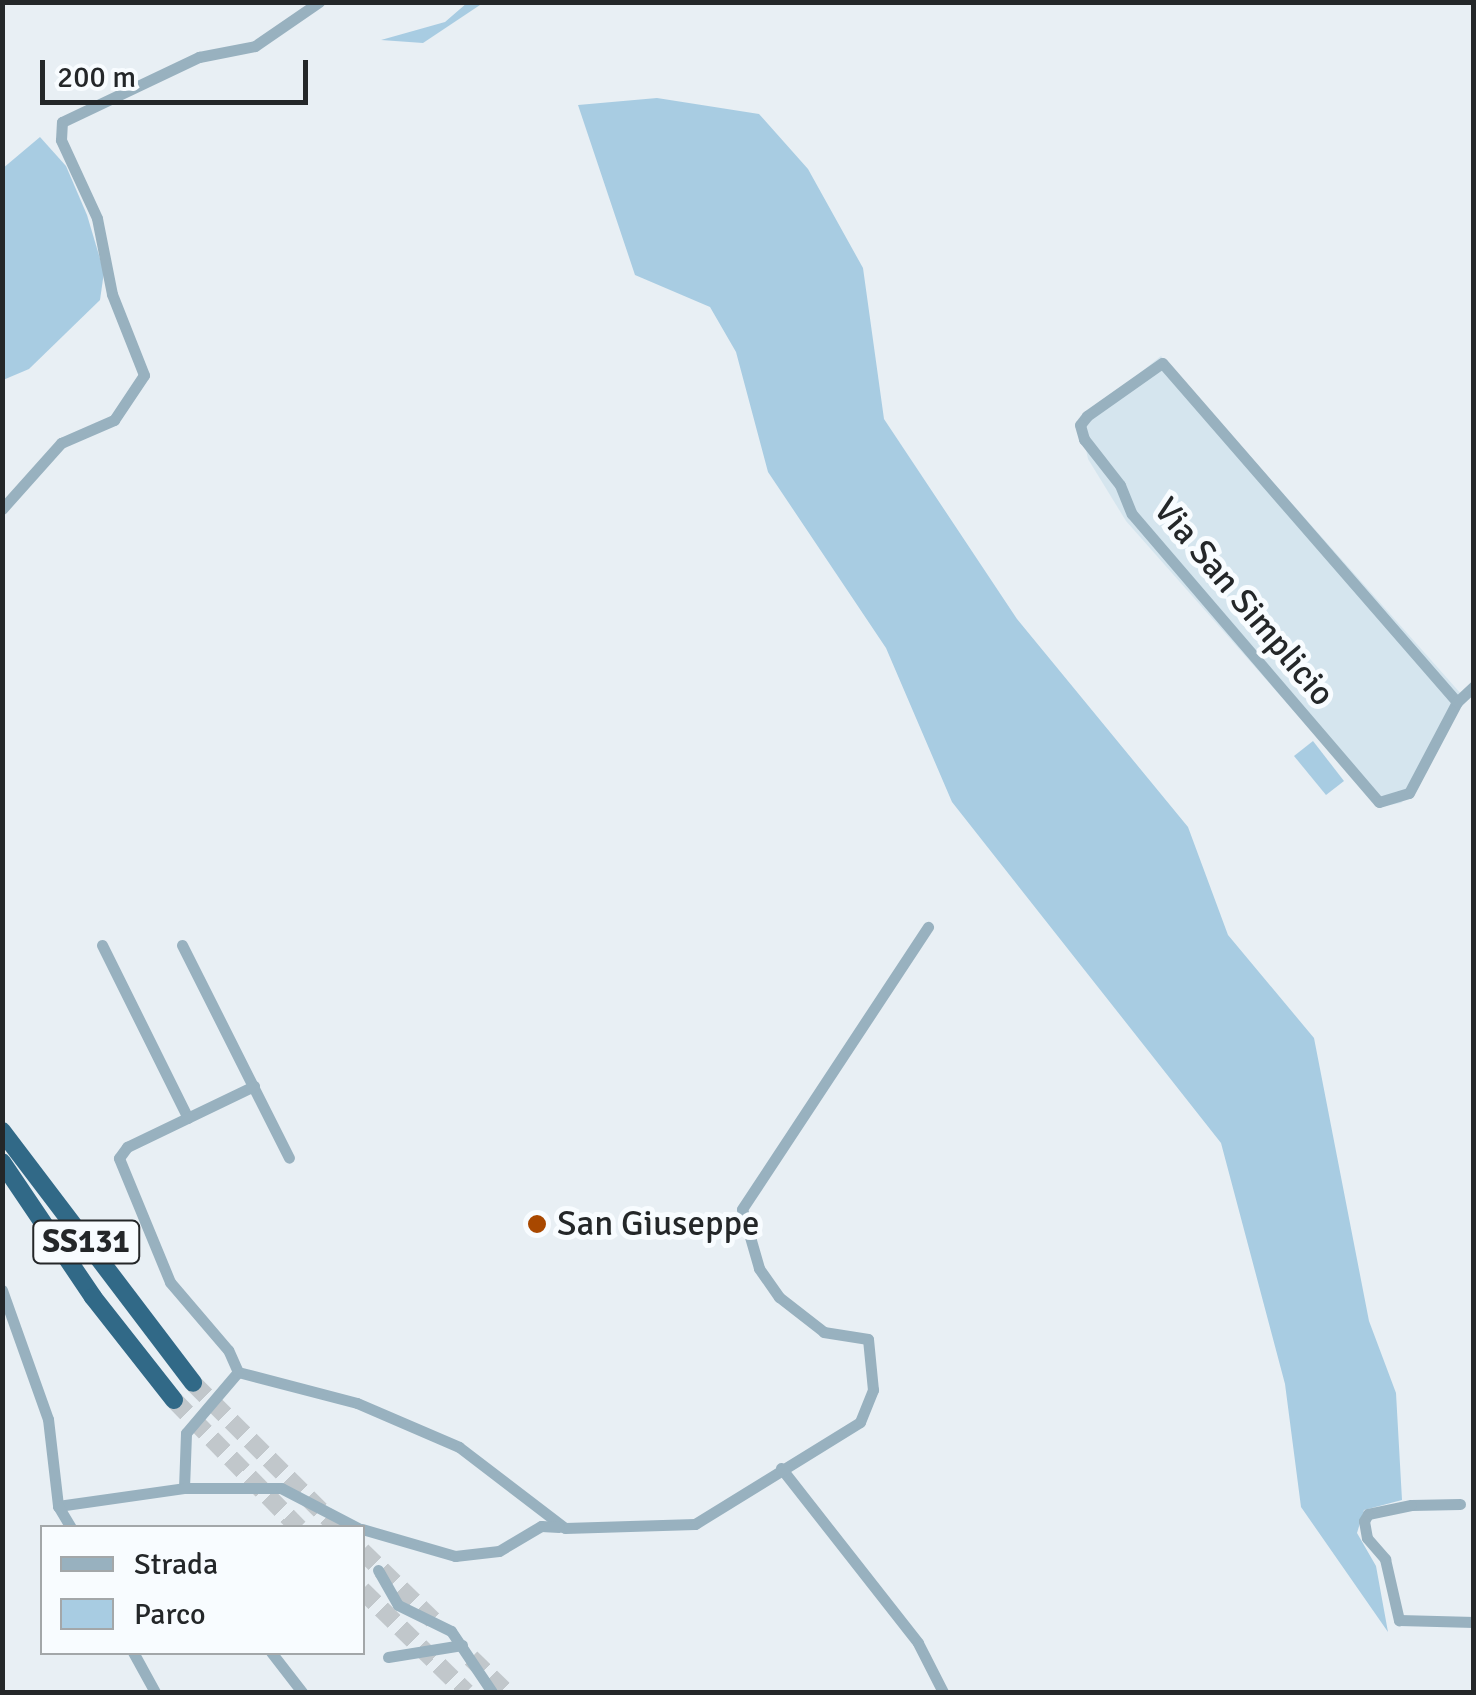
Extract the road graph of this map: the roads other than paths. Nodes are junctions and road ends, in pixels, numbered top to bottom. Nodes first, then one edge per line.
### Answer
1 (319, 2) edge
2 (2, 509) edge
3 (1474, 686) edge
4 (1458, 702) junction
5 (928, 927) dead end
6 (102, 945) dead end
7 (182, 945) dead end
8 (254, 1086) junction
9 (188, 1118) junction
10 (2, 1131) edge
11 (289, 1158) dead end
12 (2, 1162) edge
13 (2, 1290) edge
14 (238, 1372) junction
15 (193, 1383) tunnel mouth
16 (174, 1400) tunnel mouth
17 (781, 1468) junction
18 (184, 1488) junction
19 (1460, 1504) dead end
20 (58, 1506) junction
21 (69, 1525) edge
22 (354, 1525) edge
23 (558, 1527) junction
24 (365, 1529) edge
25 (378, 1570) dead end
26 (1474, 1622) edge
27 (462, 1645) junction
28 (136, 1655) edge
29 (274, 1655) edge
30 (388, 1656) dead end
31 (155, 1692) edge
32 (302, 1692) edge
33 (492, 1692) edge
34 (943, 1692) edge

1 - 2 street
3 - 4 street, Via San Simplicio
4 - 4 street, Via San Simplicio
5 - 17 street
6 - 9 street
7 - 8 street
8 - 9 street
8 - 11 street
9 - 14 street
10 - 15 highway, SS131
12 - 16 highway, SS131
13 - 20 street
14 - 18 street
14 - 23 street
17 - 23 street
17 - 34 street
18 - 20 street
18 - 22 street
19 - 26 street
20 - 21 street
23 - 24 street
25 - 27 street
27 - 30 street
27 - 33 street
28 - 31 street
29 - 32 street

